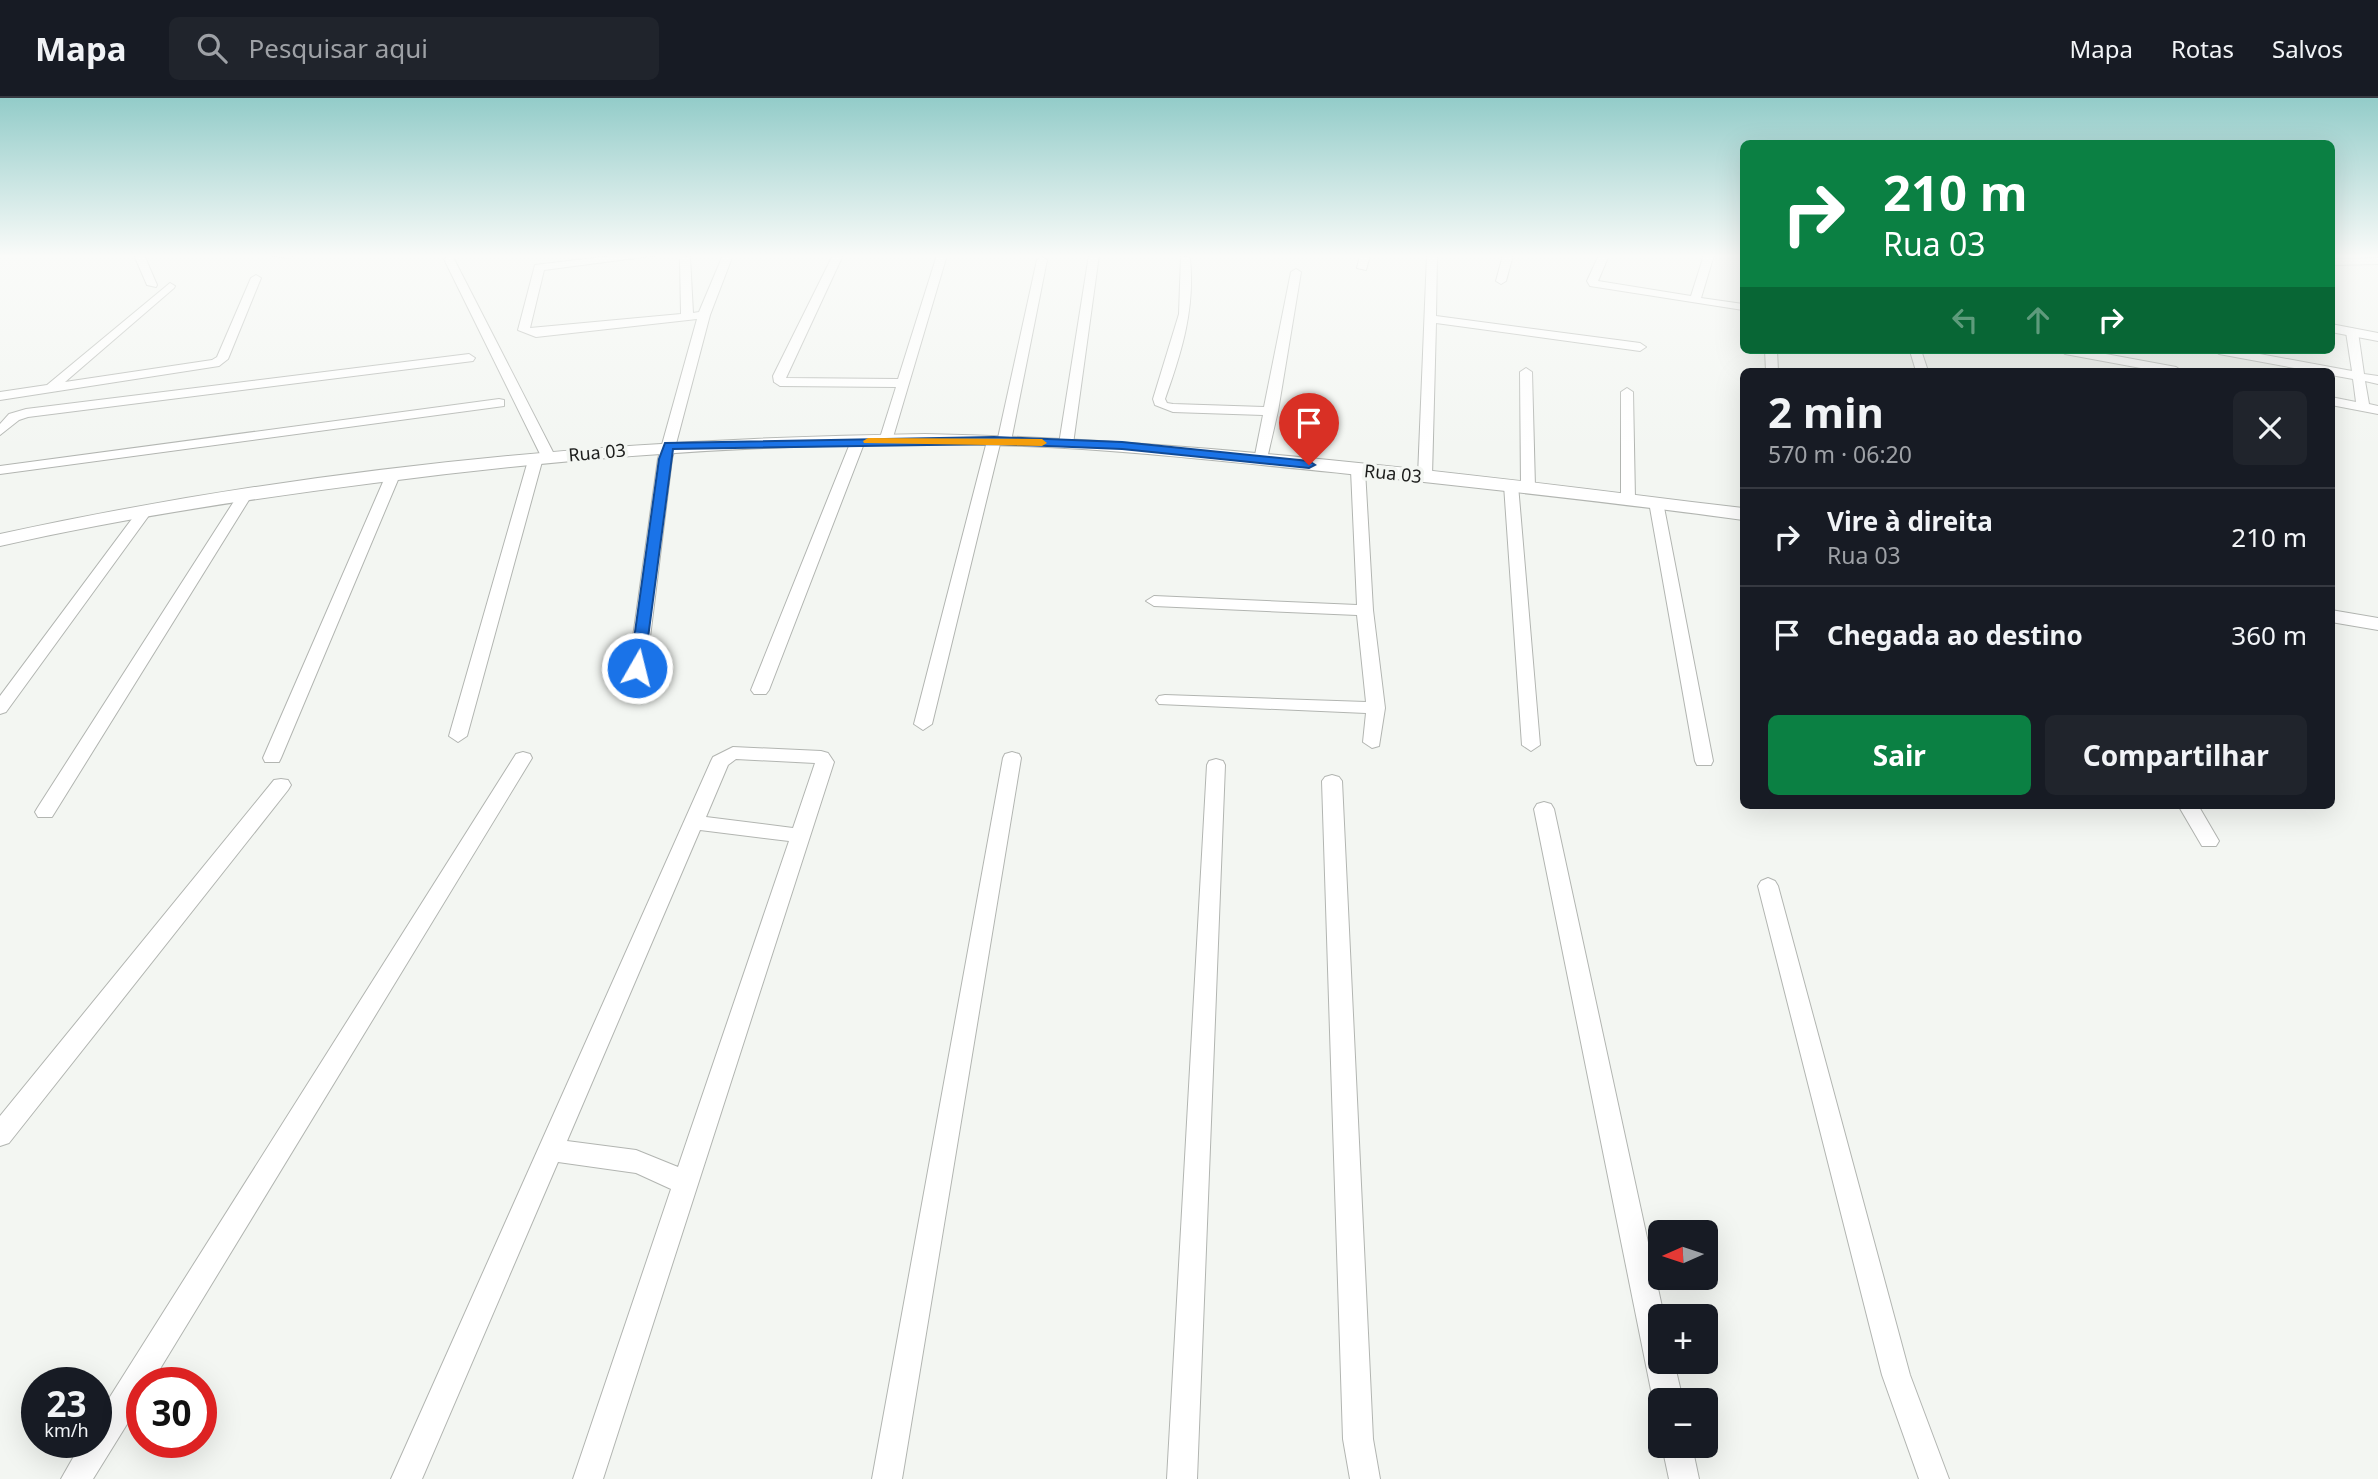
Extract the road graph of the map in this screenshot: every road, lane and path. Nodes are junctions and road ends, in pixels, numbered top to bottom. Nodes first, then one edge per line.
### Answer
1 (131, 319) edge
2 (239, 319) edge
3 (478, 319) edge
4 (527, 319) edge
5 (664, 319) edge
6 (703, 319) edge
7 (807, 319) edge
8 (923, 319) edge
9 (1028, 319) edge
10 (1085, 319) edge
11 (1186, 319) edge
12 (1288, 319) edge
13 (1430, 319) edge
14 (1433, 319) edge
15 (2339, 329) edge
16 (2378, 337) edge
17 (1640, 348) dead end
18 (2087, 354) edge
19 (2240, 354) edge
20 (469, 358) dead end
21 (2159, 368) edge
22 (2315, 368) edge
23 (1526, 372) dead end
24 (2335, 372) edge
25 (2358, 376) junction
26 (2378, 380) edge
27 (904, 383) junction
28 (52, 387) junction
29 (1627, 392) dead end
30 (0, 396) edge
31 (2335, 402) edge
32 (499, 403) dead end
33 (2363, 407) junction
34 (2378, 410) edge
35 (1272, 411) junction
36 (0, 431) edge
37 (858, 441) junction
38 (886, 441) junction
39 (999, 441) junction
40 (1066, 444) junction
41 (669, 446) junction
42 (542, 456) junction
43 (1261, 460) junction
44 (1358, 470) junction
45 (0, 471) edge
46 (393, 475) junction
47 (1425, 476) junction
48 (1519, 486) junction
49 (245, 495) junction
50 (1628, 499) junction
51 (1656, 502) junction
52 (145, 510) junction
53 (1740, 514) edge
54 (0, 540) edge
55 (1154, 601) dead end
56 (1365, 610) junction
57 (2335, 617) edge
58 (2378, 624) edge
59 (760, 690) dead end
60 (634, 694) dead end
61 (1166, 700) dead end
62 (0, 708) edge
63 (1376, 708) junction
64 (923, 724) dead end
65 (458, 736) dead end
66 (1372, 742) dead end
67 (1531, 745) dead end
68 (272, 758) dead end
69 (523, 758) dead end
70 (1012, 758) dead end
71 (1704, 761) dead end
72 (1216, 765) dead end
73 (1332, 781) dead end
74 (281, 785) dead end
75 (1544, 809) dead end
76 (2190, 809) edge
77 (45, 811) dead end
78 (694, 822) junction
79 (801, 835) junction
80 (2209, 841) dead end
81 (1768, 886) dead end
82 (0, 1135) edge
83 (550, 1150) junction
84 (686, 1185) junction
85 (1665, 1388) edge
86 (1680, 1458) edge
87 (76, 1479) edge
88 (406, 1479) edge
89 (588, 1479) edge
90 (887, 1479) edge
91 (1182, 1479) edge
92 (1365, 1479) edge
93 (1684, 1479) edge
94 (1934, 1479) edge

1 - 28 street
2 - 28 street
3 - 42 street
4 - 5 street
6 - 41 street
7 - 27 street
8 - 27 street
9 - 39 street
10 - 40 street
11 - 35 street
12 - 35 street
13 - 47 street
14 - 17 street
15 - 16 street
15 - 25 street
18 - 21 street
19 - 22 street
20 - 36 street
23 - 48 street
24 - 25 street
25 - 26 street
25 - 33 street
27 - 38 street
28 - 30 street
29 - 50 street
31 - 33 street
32 - 45 street
33 - 34 street
35 - 43 street
37 - 38 street, Rua 03
37 - 41 street, Rua 03
37 - 59 street
38 - 39 street, Rua 03
39 - 40 street, Rua 03
39 - 64 street
40 - 43 street, Rua 03
41 - 42 street, Rua 03
41 - 60 street
42 - 46 street, Rua 03
42 - 65 street
43 - 44 street, Rua 03
44 - 47 street, Rua 03
44 - 56 street
46 - 49 street, Rua 03
46 - 68 street
47 - 48 street, Rua 03
48 - 50 street, Rua 03
48 - 67 street
49 - 52 street, Rua 03
49 - 77 street
50 - 51 street, Rua 03
51 - 53 street, Rua 03
51 - 71 street
52 - 54 street, Rua 03
52 - 62 street
55 - 56 street
56 - 63 street
57 - 58 street
61 - 63 street
63 - 66 street
69 - 87 street
70 - 90 street
72 - 91 street
73 - 92 street
74 - 82 street
75 - 85 street
76 - 80 street
78 - 79 street
78 - 79 street
78 - 83 street
79 - 84 street
81 - 94 street
83 - 84 street
83 - 88 street
84 - 89 street
86 - 93 street

